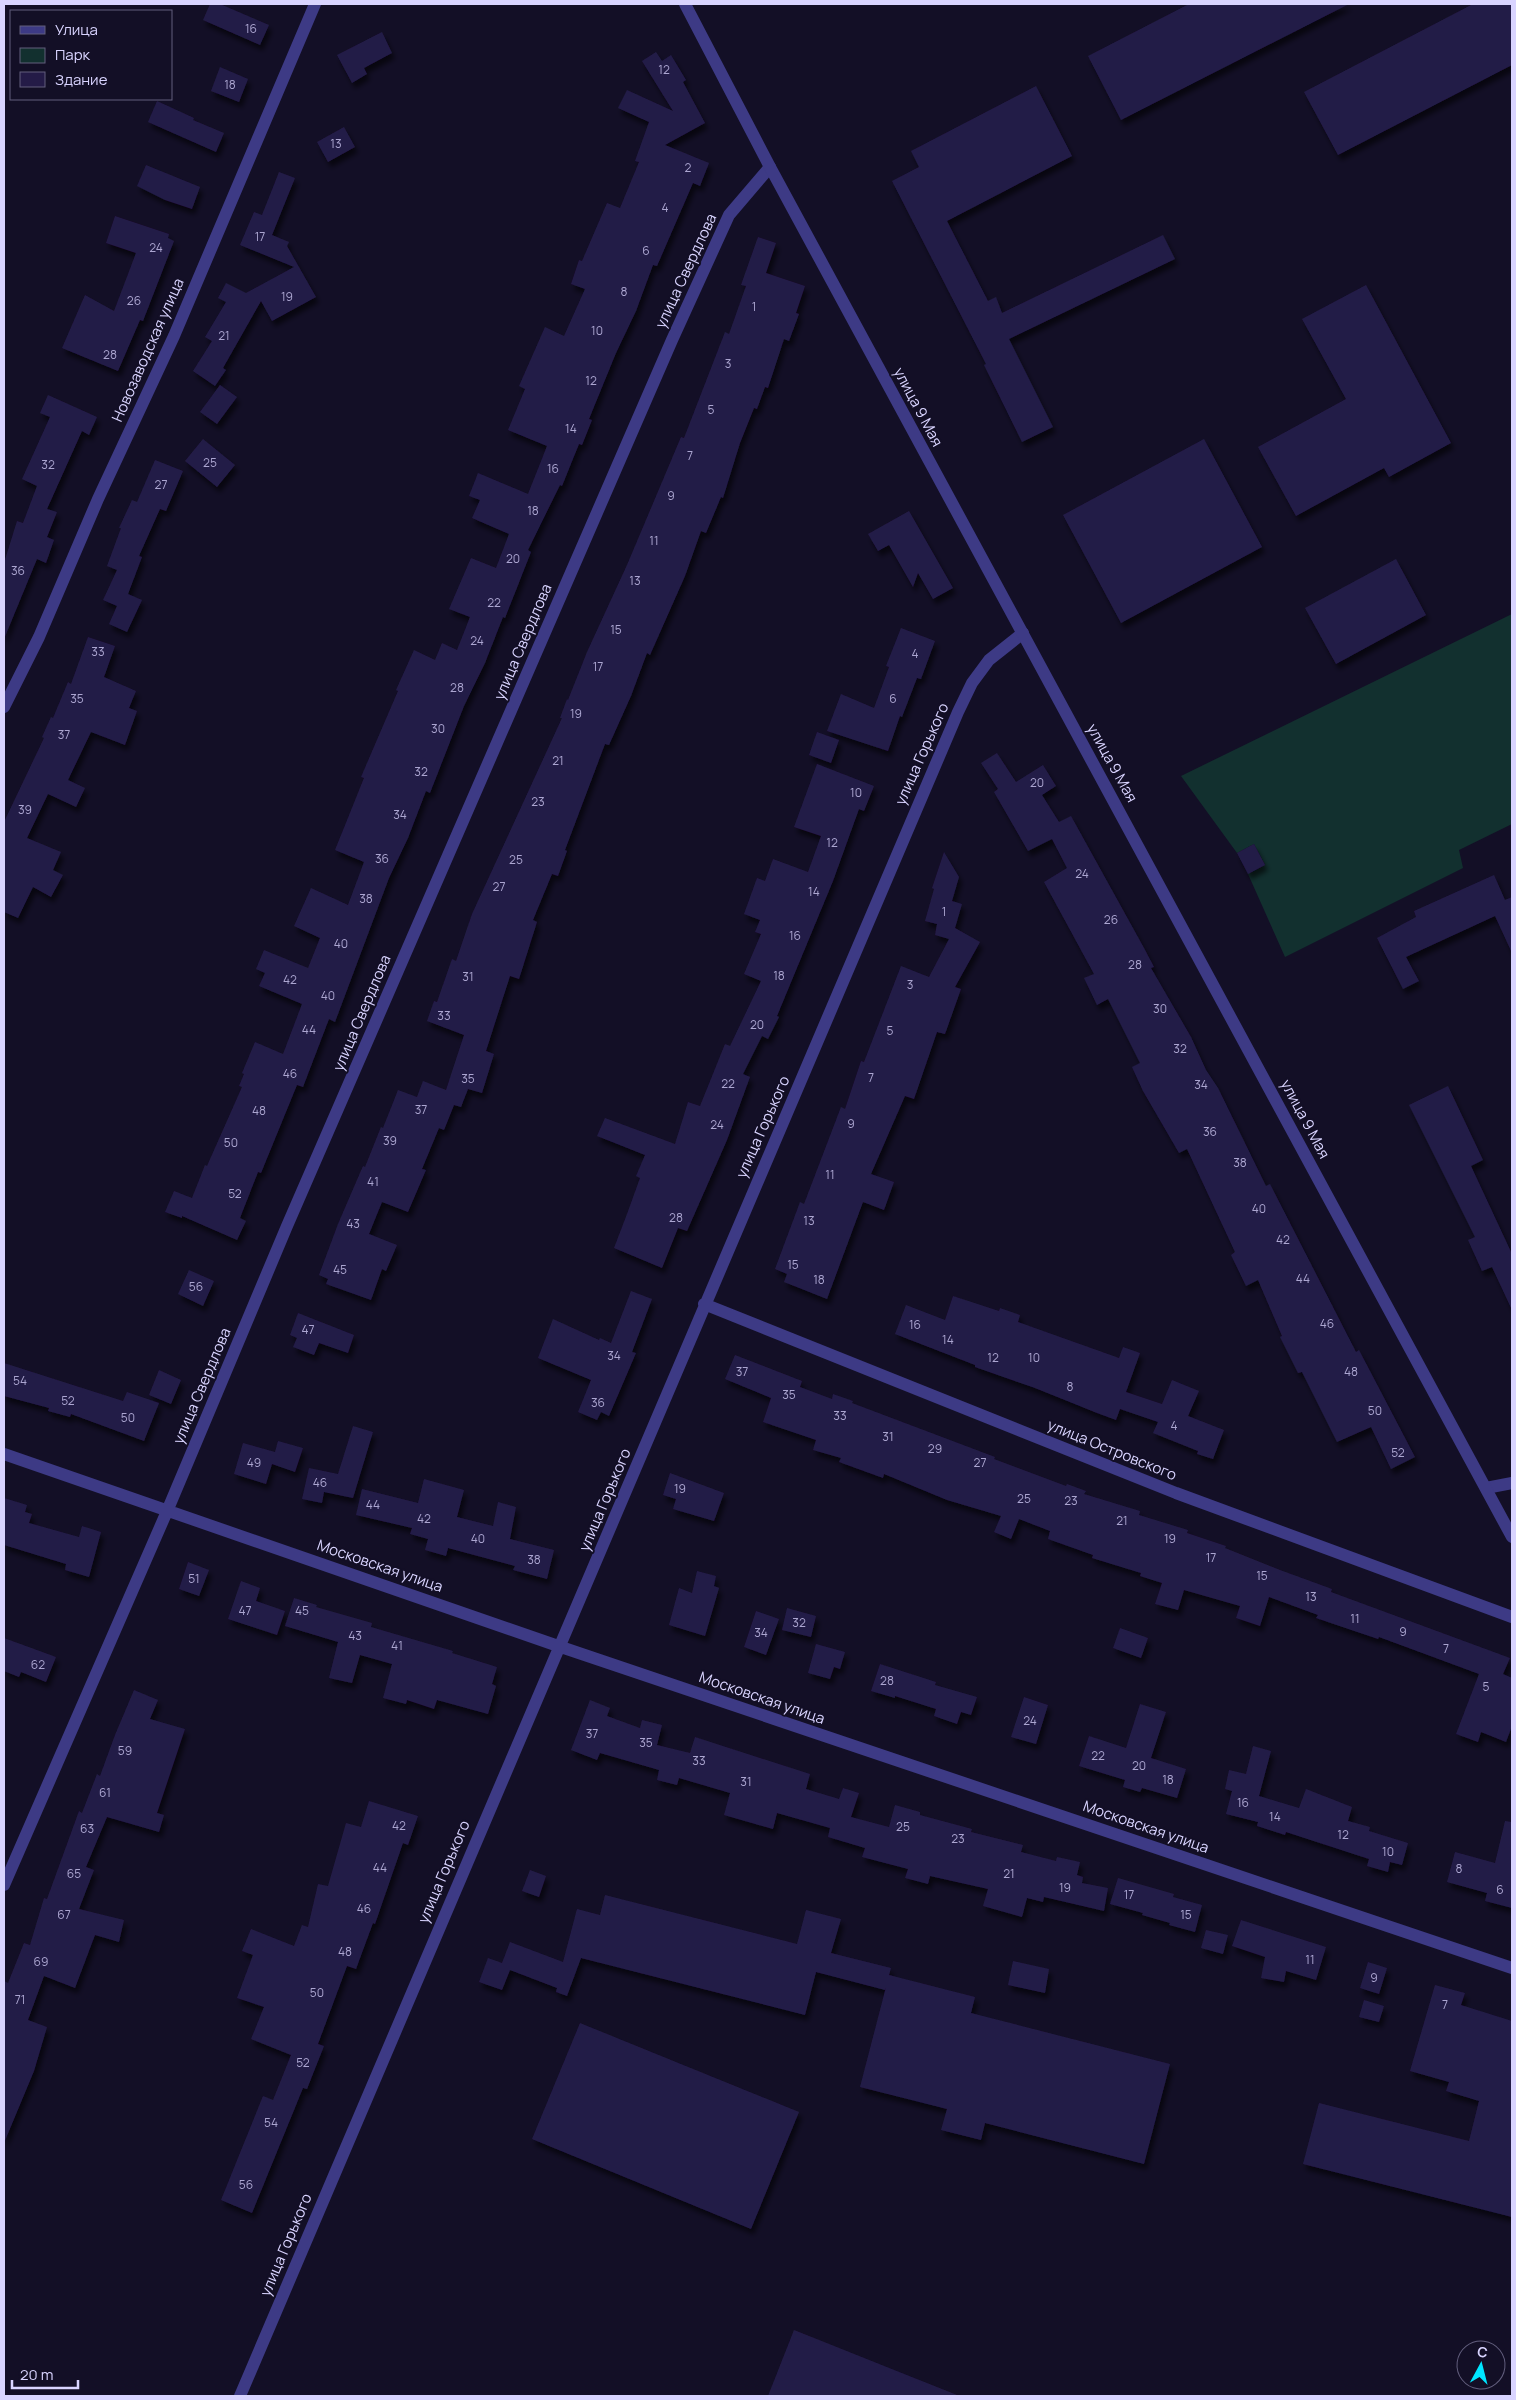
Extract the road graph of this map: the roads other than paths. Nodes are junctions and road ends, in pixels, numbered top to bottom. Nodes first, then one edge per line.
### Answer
1 (315, 4) edge
2 (685, 4) edge
3 (770, 167) junction
4 (1023, 632) junction
5 (4, 707) edge
6 (704, 1304) junction
7 (4, 1454) edge
8 (1512, 1482) edge
9 (1486, 1488) junction
10 (168, 1509) junction
11 (1512, 1537) edge
12 (1512, 1617) edge
13 (561, 1647) junction
14 (4, 1885) edge
15 (1512, 1968) edge
16 (240, 2396) edge

1 - 5 street, Новозаводская улица
2 - 3 street, улица 9 Мая
3 - 4 street, улица 9 Мая
3 - 10 street, улица Свердлова
4 - 6 street, улица Горького
4 - 9 street, улица 9 Мая
6 - 12 street, улица Островского
6 - 13 street, улица Горького
7 - 10 street, Московская улица
8 - 9 street
9 - 11 street, улица 9 Мая
10 - 13 street, Московская улица
10 - 14 street, улица Свердлова
13 - 15 street, Московская улица
13 - 16 street, улица Горького

